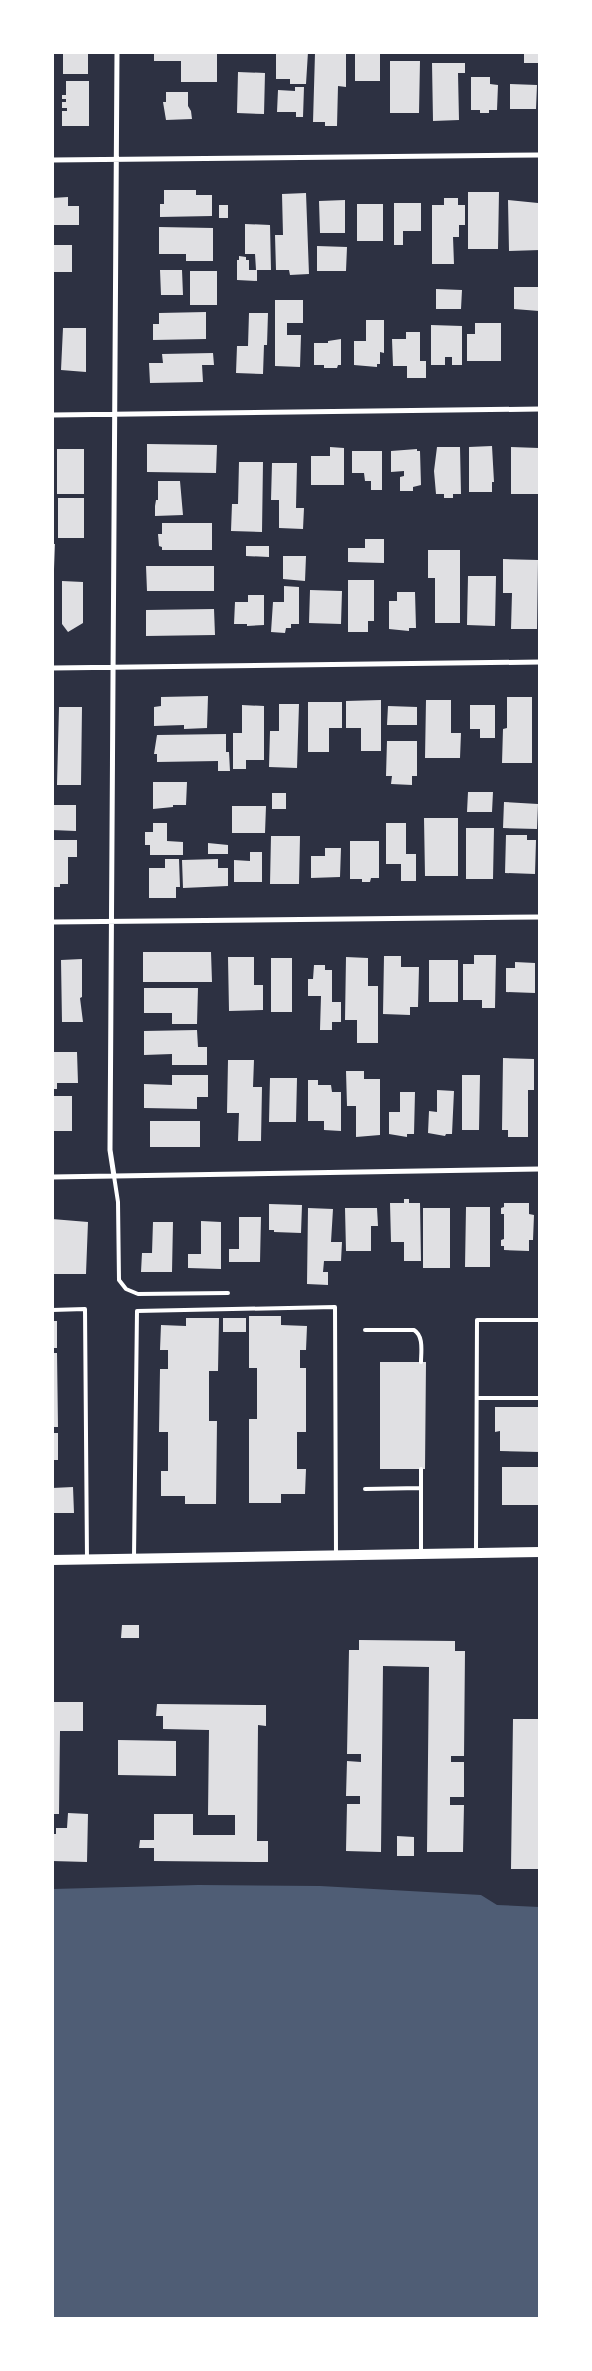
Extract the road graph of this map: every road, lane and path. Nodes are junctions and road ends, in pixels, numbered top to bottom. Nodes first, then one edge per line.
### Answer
1 (117, 52) edge
2 (540, 155) edge
3 (52, 160) edge
4 (116, 160) junction
5 (540, 408) edge
6 (115, 414) junction
7 (52, 415) edge
8 (540, 662) edge
9 (113, 667) junction
10 (52, 668) edge
11 (540, 917) edge
12 (111, 921) junction
13 (52, 922) edge
14 (540, 1170) edge
15 (114, 1176) junction
16 (52, 1177) edge
17 (228, 1293) dead end
18 (52, 1310) edge
19 (540, 1320) edge
20 (365, 1330) dead end
21 (421, 1362) dead end
22 (477, 1398) junction
23 (540, 1398) edge
24 (421, 1469) dead end
25 (421, 1488) junction
26 (364, 1489) dead end
27 (540, 1552) edge
28 (476, 1553) junction
29 (422, 1554) junction
30 (336, 1557) junction
31 (134, 1559) junction
32 (52, 1560) edge
33 (87, 1560) junction

1 - 4 street
2 - 4 street
3 - 4 street
4 - 6 street
5 - 6 street
6 - 7 street
6 - 9 street
8 - 9 street
9 - 10 street
9 - 12 street
11 - 12 street
12 - 13 street
12 - 15 street
14 - 15 street
15 - 16 street
15 - 17 lane
18 - 33 lane
19 - 22 lane
20 - 21 lane
22 - 23 lane
22 - 28 lane
24 - 25 lane
25 - 26 lane
25 - 29 lane
27 - 28 main road
28 - 29 main road
29 - 30 main road
30 - 31 main road
30 - 31 lane
31 - 33 main road
32 - 33 main road

